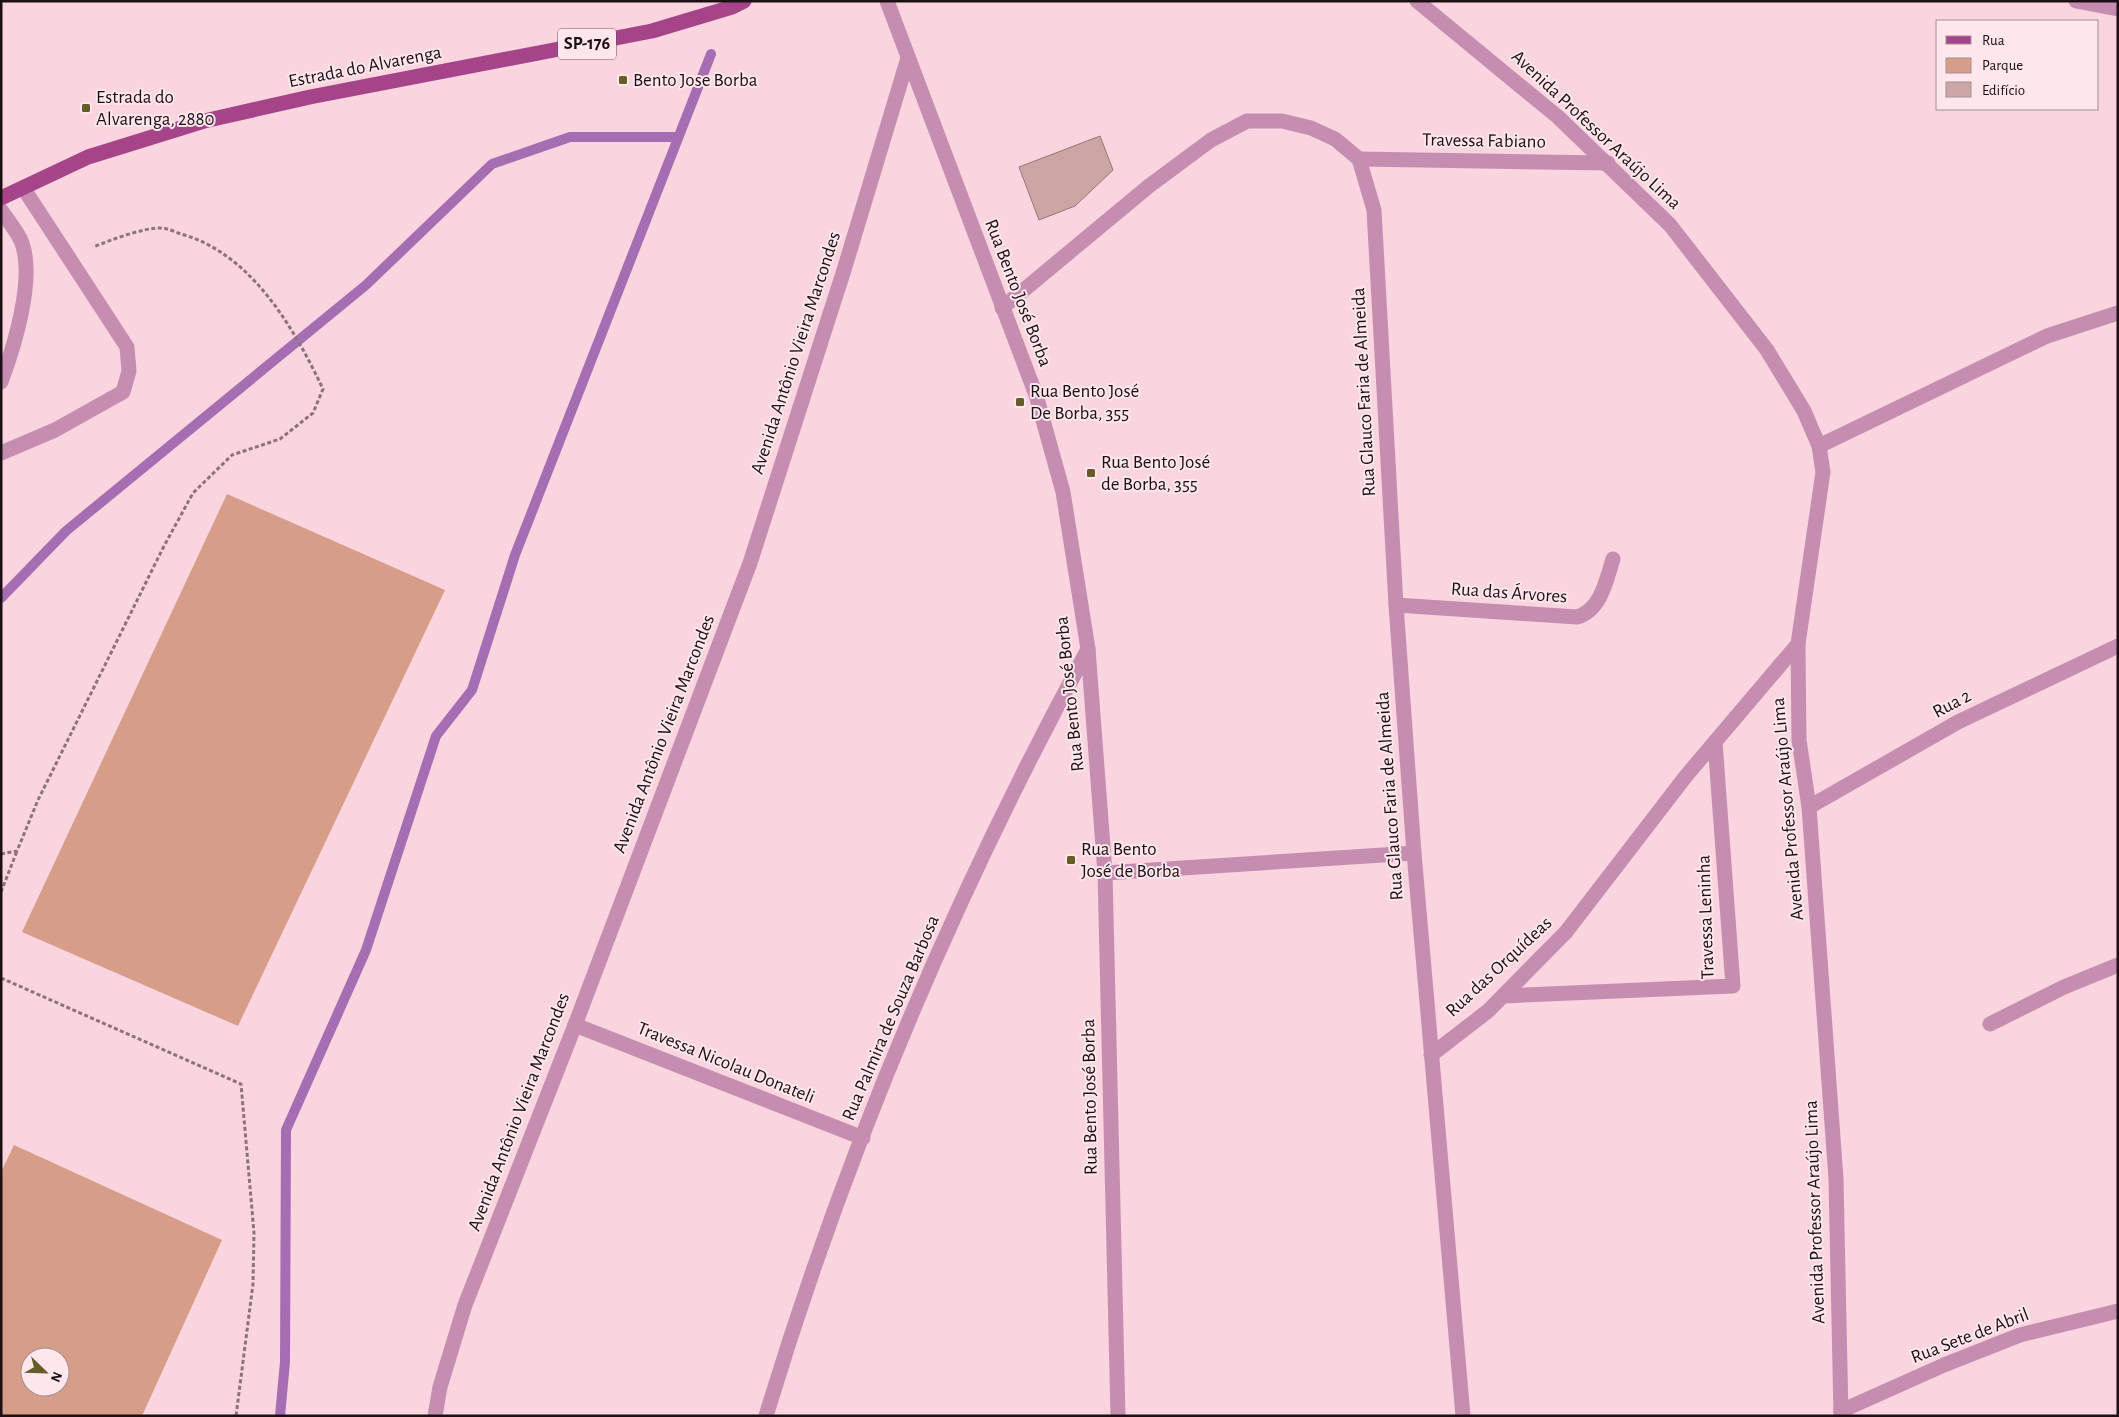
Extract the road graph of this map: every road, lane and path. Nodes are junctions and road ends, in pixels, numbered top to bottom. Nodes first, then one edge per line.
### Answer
1 (744, 1) edge
2 (887, 1) edge
3 (1417, 1) edge
4 (2076, 1) edge
5 (2118, 8) edge
6 (908, 58) junction
7 (1359, 158) junction
8 (1608, 163) junction
9 (24, 189) junction
10 (1, 198) edge
11 (1, 210) edge
12 (67, 258) junction
13 (1002, 308) junction
14 (2118, 313) edge
15 (1, 382) edge
16 (1819, 446) junction
17 (1, 453) edge
18 (1613, 559) dead end
19 (1396, 605) junction
20 (1798, 644) junction
21 (2118, 646) edge
22 (1088, 649) junction
23 (1715, 742) junction
24 (1809, 807) junction
25 (17, 851) junction
26 (1414, 853) junction
27 (1, 854) edge
28 (1105, 873) junction
29 (1, 892) edge
30 (2118, 965) edge
31 (1, 978) edge
32 (1503, 996) junction
33 (1990, 1024) dead end
34 (575, 1025) junction
35 (1431, 1055) junction
36 (863, 1138) junction
37 (2118, 1311) edge
38 (1841, 1413) edge
39 (236, 1416) edge
40 (435, 1416) edge
41 (766, 1416) edge
42 (1118, 1416) edge
43 (1463, 1416) edge

1 - 9 main road, Estrada do Alvarenga / SP-176
2 - 6 street, Rua Bento José Borba
3 - 8 street, Avenida Professor Araújo Lima
4 - 5 street
6 - 13 street, Rua Bento José Borba
6 - 34 street, Avenida Antônio Vieira Marcondes
7 - 8 street, Travessa Fabiano
7 - 13 street
7 - 19 street, Rua Glauco Faria de Almeida
8 - 16 street, Avenida Professor Araújo Lima
9 - 10 main road, Estrada do Alvarenga / SP-176
9 - 12 street
11 - 15 street
12 - 17 street
12 - 25 path
13 - 22 street, Rua Bento José Borba
14 - 16 street
16 - 20 street, Avenida Professor Araújo Lima
18 - 19 street, Rua das Árvores
19 - 26 street, Rua Glauco Faria de Almeida
20 - 23 street, Rua das Orquídeas
20 - 24 street, Avenida Professor Araújo Lima
21 - 24 street, Rua 2
22 - 28 street, Rua Bento José Borba
22 - 36 street, Rua Palmira de Souza Barbosa
23 - 32 street, Rua das Orquídeas
23 - 32 street, Travessa Leninha
24 - 38 street, Avenida Professor Araújo Lima
25 - 27 path
25 - 29 path
26 - 28 street
26 - 35 street, Rua Glauco Faria de Almeida
28 - 42 street, Rua Bento José Borba
30 - 33 street
31 - 39 path
32 - 35 street, Rua das Orquídeas
34 - 36 street, Travessa Nicolau Donateli
34 - 40 street, Avenida Antônio Vieira Marcondes
35 - 43 street
36 - 41 street, Rua Palmira de Souza Barbosa
37 - 38 street, Rua Sete de Abril

